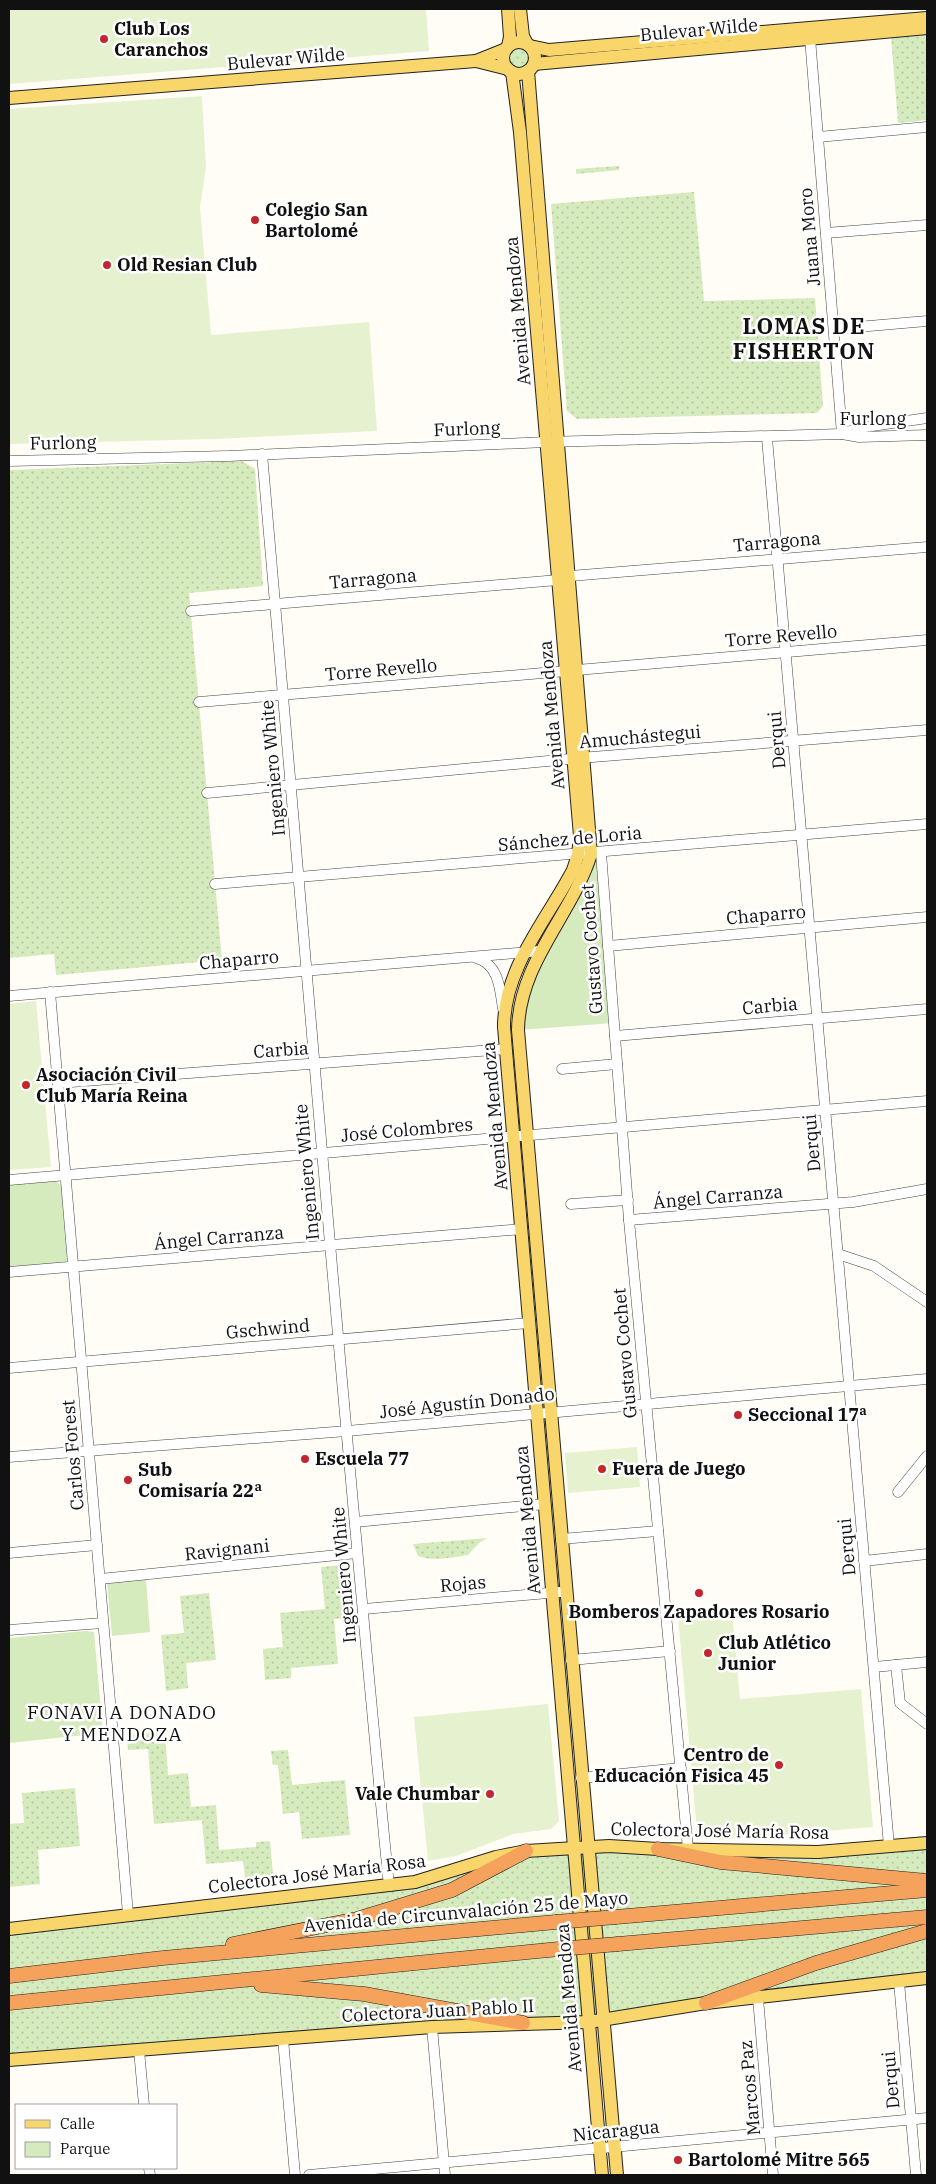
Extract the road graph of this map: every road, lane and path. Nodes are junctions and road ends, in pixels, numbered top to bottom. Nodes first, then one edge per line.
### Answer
1 (508, 9) edge
2 (520, 9) edge
3 (925, 20) edge
4 (810, 38) junction
5 (528, 45) junction
6 (507, 48) junction
7 (476, 61) junction
8 (531, 67) junction
9 (510, 71) junction
10 (9, 98) edge
11 (927, 127) edge
12 (818, 137) junction
13 (927, 225) edge
14 (826, 233) junction
15 (927, 320) edge
16 (834, 328) junction
17 (927, 418) edge
18 (842, 434) junction
19 (927, 435) edge
20 (767, 438) junction
21 (552, 442) junction
22 (262, 454) junction
23 (9, 461) edge
24 (927, 547) edge
25 (778, 558) junction
26 (564, 578) junction
27 (275, 604) junction
28 (191, 611) dead end
29 (927, 640) edge
30 (786, 652) junction
31 (572, 670) junction
32 (283, 695) junction
33 (199, 702) dead end
34 (927, 730) edge
35 (794, 741) junction
36 (579, 758) junction
37 (291, 785) junction
38 (207, 793) dead end
39 (927, 824) edge
40 (802, 835) junction
41 (596, 853) junction
42 (578, 855) junction
43 (299, 877) junction
44 (215, 884) dead end
45 (927, 916) edge
46 (810, 928) junction
47 (608, 946) junction
48 (540, 951) junction
49 (525, 953) junction
50 (473, 957) junction
51 (307, 970) junction
52 (50, 992) junction
53 (9, 996) edge
54 (927, 1009) edge
55 (504, 1014) junction
56 (818, 1018) junction
57 (615, 1036) junction
58 (506, 1049) junction
59 (315, 1064) junction
60 (617, 1064) junction
61 (562, 1069) dead end
62 (58, 1083) junction
63 (927, 1101) edge
64 (826, 1110) junction
65 (622, 1127) junction
66 (521, 1136) junction
67 (321, 1154) junction
68 (66, 1175) junction
69 (9, 1180) edge
70 (927, 1189) edge
71 (628, 1200) junction
72 (571, 1204) dead end
73 (834, 1204) junction
74 (629, 1220) junction
75 (522, 1229) junction
76 (330, 1245) junction
77 (838, 1254) junction
78 (73, 1267) junction
79 (9, 1272) edge
80 (927, 1302) edge
81 (529, 1323) junction
82 (338, 1339) junction
83 (81, 1362) junction
84 (9, 1368) edge
85 (927, 1379) edge
86 (849, 1386) junction
87 (646, 1403) junction
88 (550, 1411) junction
89 (537, 1412) junction
90 (347, 1431) junction
91 (89, 1452) junction
92 (927, 1456) edge
93 (9, 1457) edge
94 (898, 1492) dead end
95 (545, 1504) junction
96 (355, 1522) junction
97 (658, 1531) junction
98 (561, 1539) junction
99 (97, 1545) junction
100 (9, 1552) edge
101 (358, 1553) junction
102 (927, 1554) edge
103 (864, 1560) junction
104 (100, 1579) junction
105 (565, 1591) junction
106 (552, 1592) junction
107 (364, 1609) junction
108 (103, 1622) junction
109 (9, 1630) edge
110 (670, 1651) junction
111 (571, 1660) junction
112 (927, 1662) edge
113 (896, 1665) junction
114 (874, 1667) junction
115 (573, 1683) junction
116 (560, 1684) junction
117 (927, 1724) edge
118 (681, 1768) junction
119 (581, 1778) junction
120 (927, 1843) edge
121 (587, 1846) junction
122 (889, 1846) junction
123 (573, 1847) junction
124 (658, 1849) junction
125 (688, 1849) junction
126 (526, 1851) junction
127 (927, 1882) edge
128 (389, 1886) junction
129 (927, 1890) edge
130 (128, 1914) junction
131 (927, 1917) edge
132 (9, 1929) edge
133 (927, 1932) edge
134 (163, 1958) junction
135 (9, 1976) edge
136 (927, 1978) edge
137 (899, 1982) junction
138 (208, 1984) junction
139 (758, 1998) junction
140 (9, 2003) edge
141 (706, 2003) junction
142 (603, 2020) junction
143 (588, 2022) junction
144 (523, 2023) junction
145 (432, 2027) junction
146 (282, 2039) junction
147 (140, 2050) junction
148 (9, 2060) edge
149 (144, 2104) edge
150 (927, 2118) edge
151 (911, 2120) junction
152 (770, 2132) junction
153 (614, 2148) junction
154 (599, 2149) junction
155 (444, 2163) junction
156 (295, 2175) edge
157 (308, 2175) edge
158 (445, 2175) edge
159 (602, 2175) edge
160 (617, 2175) edge
161 (773, 2175) edge
162 (916, 2175) edge

1 - 6 main road, Avenida Mendoza
2 - 5 main road, Avenida Mendoza
3 - 4 main road, Bulevar Wilde
3 - 5 main road, Bulevar Wilde
4 - 8 main road, Bulevar Wilde
4 - 12 street, Juana Moro
5 - 6 main road
5 - 8 main road, Avenida Mendoza
6 - 7 main road, Bulevar Wilde
6 - 9 main road, Avenida Mendoza
7 - 9 main road, Bulevar Wilde
7 - 10 main road, Bulevar Wilde
8 - 9 main road
8 - 21 main road, Avenida Mendoza
9 - 21 main road, Avenida Mendoza
11 - 12 street
12 - 14 street, Juana Moro
13 - 14 street
14 - 16 street, Juana Moro
15 - 16 street
16 - 18 street, Juana Moro
17 - 18 street
18 - 19 street, Furlong
18 - 20 street, Furlong
20 - 21 street, Furlong
20 - 25 street, Derqui
21 - 22 street, Furlong
21 - 26 main road, Avenida Mendoza
22 - 23 street, Furlong
22 - 27 street, Ingeniero White
24 - 25 street, Tarragona
25 - 26 street, Tarragona
25 - 30 street, Derqui
26 - 27 street, Tarragona
26 - 31 main road, Avenida Mendoza
27 - 28 street, Tarragona
27 - 32 street, Ingeniero White
29 - 30 street, Torre Revello
30 - 31 street, Torre Revello
30 - 35 street, Derqui
31 - 32 street, Torre Revello
31 - 36 main road, Avenida Mendoza
32 - 33 street, Torre Revello
32 - 37 street, Ingeniero White
34 - 35 street, Amuchástegui
35 - 36 street, Amuchástegui
35 - 40 street, Derqui
36 - 37 street, Amuchástegui
36 - 41 main road, Avenida Mendoza
36 - 42 main road, Avenida Mendoza
37 - 38 street, Amuchástegui
37 - 43 street, Ingeniero White
39 - 40 street, Sánchez de Loria
40 - 41 street, Sánchez de Loria
40 - 46 street, Derqui
41 - 42 street, Sánchez de Loria
41 - 47 street, Gustavo Cochet
41 - 48 main road, Avenida Mendoza
42 - 43 street, Sánchez de Loria
42 - 49 main road, Avenida Mendoza
43 - 44 street, Sánchez de Loria
43 - 51 street, Ingeniero White
45 - 46 street, Chaparro
46 - 47 street, Chaparro
46 - 56 street, Derqui
47 - 57 street, Gustavo Cochet
48 - 49 street, Chaparro
48 - 66 main road, Avenida Mendoza
49 - 50 street, Chaparro
49 - 55 main road, Avenida Mendoza
50 - 51 street, Chaparro
50 - 55 street
51 - 52 street, Chaparro
51 - 59 street, Ingeniero White
52 - 53 street, Chaparro
52 - 62 street, Carlos Forest
54 - 56 street, Carbia
55 - 58 main road, Avenida Mendoza
56 - 57 street, Carbia
56 - 64 street, Derqui
57 - 60 street, Gustavo Cochet
58 - 59 street, Carbia
58 - 66 main road, Avenida Mendoza
59 - 62 street, Carbia
59 - 67 street, Ingeniero White
60 - 61 street
60 - 65 street, Gustavo Cochet
62 - 68 street, Carlos Forest
63 - 64 street, José Colombres
64 - 65 street, José Colombres
64 - 73 street, Derqui
65 - 66 street, José Colombres
65 - 71 street, Gustavo Cochet
66 - 67 street, José Colombres
66 - 75 main road, Avenida Mendoza
66 - 88 main road, Avenida Mendoza
67 - 68 street, José Colombres
67 - 76 street, Ingeniero White
68 - 69 street, José Colombres
68 - 78 street, Carlos Forest
70 - 73 street, Ángel Carranza
71 - 72 street, Ángel Carranza
71 - 74 street, Gustavo Cochet
73 - 74 street, Ángel Carranza
73 - 77 street, Derqui
74 - 87 street, Gustavo Cochet
75 - 76 street, Ángel Carranza
75 - 81 main road, Avenida Mendoza
76 - 78 street, Ángel Carranza
76 - 82 street, Ingeniero White
77 - 80 street
77 - 86 street, Derqui
78 - 79 street, Ángel Carranza
78 - 83 street, Carlos Forest
81 - 82 street, Gschwind
81 - 89 main road, Avenida Mendoza
82 - 83 street, Gschwind
82 - 90 street, Ingeniero White
83 - 84 street, Gschwind
83 - 91 street, Carlos Forest
85 - 86 street, José Agustín Donado
86 - 87 street, José Agustín Donado
86 - 103 street, Derqui
87 - 88 street, José Agustín Donado
87 - 97 street, Gustavo Cochet
88 - 89 street, José Agustín Donado
88 - 98 main road, Avenida Mendoza
89 - 90 street, José Agustín Donado
89 - 95 main road, Avenida Mendoza
90 - 91 street, José Agustín Donado
90 - 96 street, Ingeniero White
91 - 93 street, José Agustín Donado
91 - 99 street, Carlos Forest
92 - 94 street
95 - 96 street
95 - 106 main road, Avenida Mendoza
96 - 101 street, Ingeniero White
97 - 98 street
97 - 110 street, Gustavo Cochet
98 - 105 main road, Avenida Mendoza
99 - 100 street
99 - 104 street, Carlos Forest
101 - 104 street, Ravignani
101 - 107 street, Ingeniero White
102 - 103 street
103 - 114 street, Derqui
104 - 108 street, Carlos Forest
105 - 106 street, Rojas
105 - 111 main road, Avenida Mendoza
106 - 107 street, Rojas
106 - 116 main road, Avenida Mendoza
107 - 128 street, Ingeniero White
108 - 109 street
108 - 130 street, Carlos Forest
110 - 111 street
110 - 118 street, Gustavo Cochet
111 - 115 main road, Avenida Mendoza
112 - 113 street
113 - 114 street
113 - 117 street
114 - 122 street, Derqui
115 - 116 main road
115 - 119 main road, Avenida Mendoza
116 - 123 main road, Avenida Mendoza
118 - 119 street
118 - 125 street, Gustavo Cochet
119 - 121 main road, Avenida Mendoza
120 - 122 main road, Colectora José María Rosa
121 - 123 main road, Colectora José María Rosa
121 - 124 main road, Colectora José María Rosa
121 - 142 main road, Avenida Mendoza
122 - 125 main road, Colectora José María Rosa
123 - 126 main road, Colectora José María Rosa
123 - 143 main road, Avenida Mendoza
124 - 125 main road, Colectora José María Rosa
124 - 127 highway
126 - 128 main road, Colectora José María Rosa
126 - 134 highway
128 - 130 main road, Colectora José María Rosa
129 - 134 highway, Avenida de Circunvalación 25 de Mayo, bridge
130 - 132 main road, Colectora José María Rosa
131 - 138 highway, bridge
133 - 141 highway
134 - 135 highway, Avenida de Circunvalación 25 de Mayo
136 - 137 main road, Colectora Juan Pablo II
137 - 139 main road, Colectora Juan Pablo II
137 - 151 street, Derqui
138 - 140 highway
138 - 144 highway
139 - 141 main road, Colectora Juan Pablo II
139 - 152 street, Marcos Paz
141 - 142 main road, Colectora Juan Pablo II
142 - 143 main road, Colectora Juan Pablo II
142 - 153 main road, Avenida Mendoza
143 - 144 main road, Colectora Juan Pablo II
143 - 154 main road, Avenida Mendoza
144 - 145 main road, Colectora Juan Pablo II
145 - 146 main road, Colectora Juan Pablo II
145 - 155 street
146 - 147 main road, Colectora Juan Pablo II
146 - 156 street
147 - 148 main road, Colectora Juan Pablo II
147 - 149 street
150 - 151 street, Nicaragua
151 - 152 street, Nicaragua
151 - 162 street, Derqui
152 - 153 street, Nicaragua
152 - 161 street, Marcos Paz
153 - 154 street, Nicaragua
153 - 160 main road, Avenida Mendoza
154 - 155 street, Nicaragua
154 - 159 main road, Avenida Mendoza
155 - 157 street, Nicaragua
155 - 158 street

